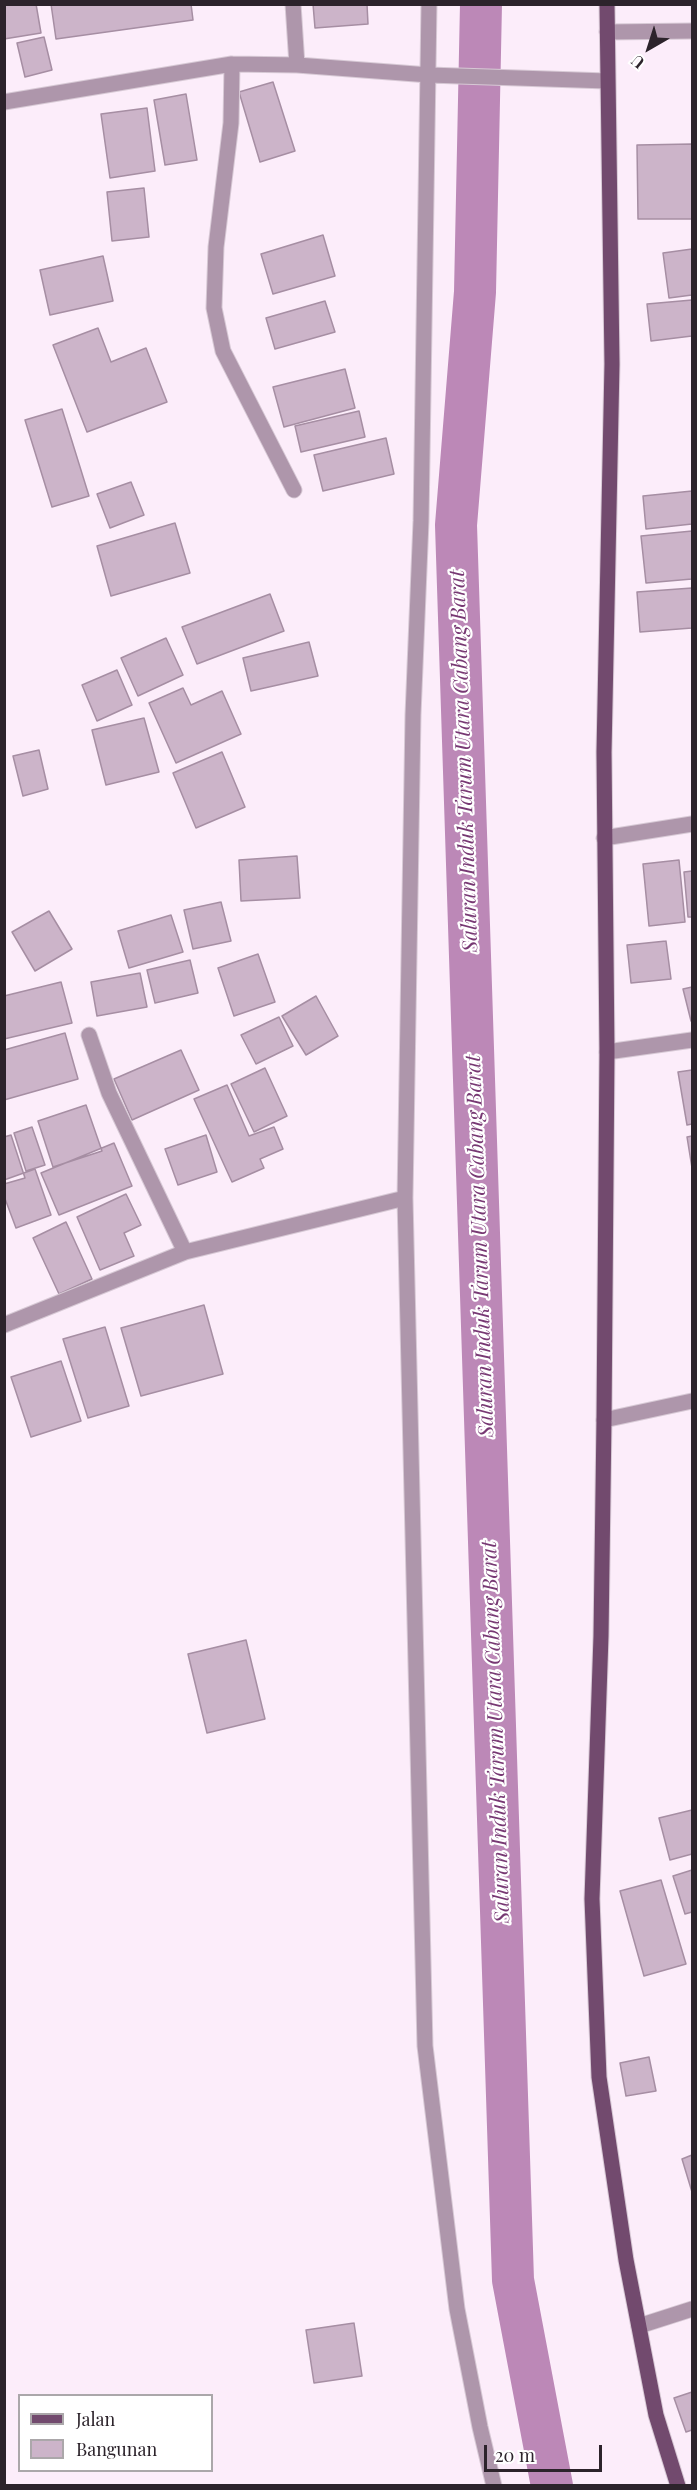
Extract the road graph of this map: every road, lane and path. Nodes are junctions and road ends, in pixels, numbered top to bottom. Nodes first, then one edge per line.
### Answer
1 (293, 4) edge
2 (429, 4) edge
3 (607, 4) edge
4 (693, 31) edge
5 (607, 32) junction
6 (232, 64) junction
7 (297, 65) junction
8 (429, 75) junction
9 (607, 81) junction
10 (4, 102) edge
11 (294, 490) dead end
12 (693, 824) edge
13 (604, 838) junction
14 (89, 1035) dead end
15 (693, 1040) edge
16 (607, 1052) junction
17 (405, 1198) junction
18 (184, 1252) junction
19 (4, 1325) edge
20 (693, 1401) edge
21 (604, 1420) junction
22 (693, 2309) edge
23 (639, 2326) junction
24 (494, 2486) edge
25 (678, 2486) edge

1 - 7 street
2 - 8 street
3 - 5 main road
4 - 5 street
5 - 9 main road
6 - 7 street
6 - 10 street
6 - 11 street
7 - 8 street
8 - 9 street
8 - 17 street
9 - 13 main road
12 - 13 street
13 - 16 main road
14 - 18 street
15 - 16 street
16 - 21 main road
17 - 18 street
17 - 24 street
18 - 19 street
20 - 21 street
21 - 23 main road
22 - 23 street
23 - 25 main road

